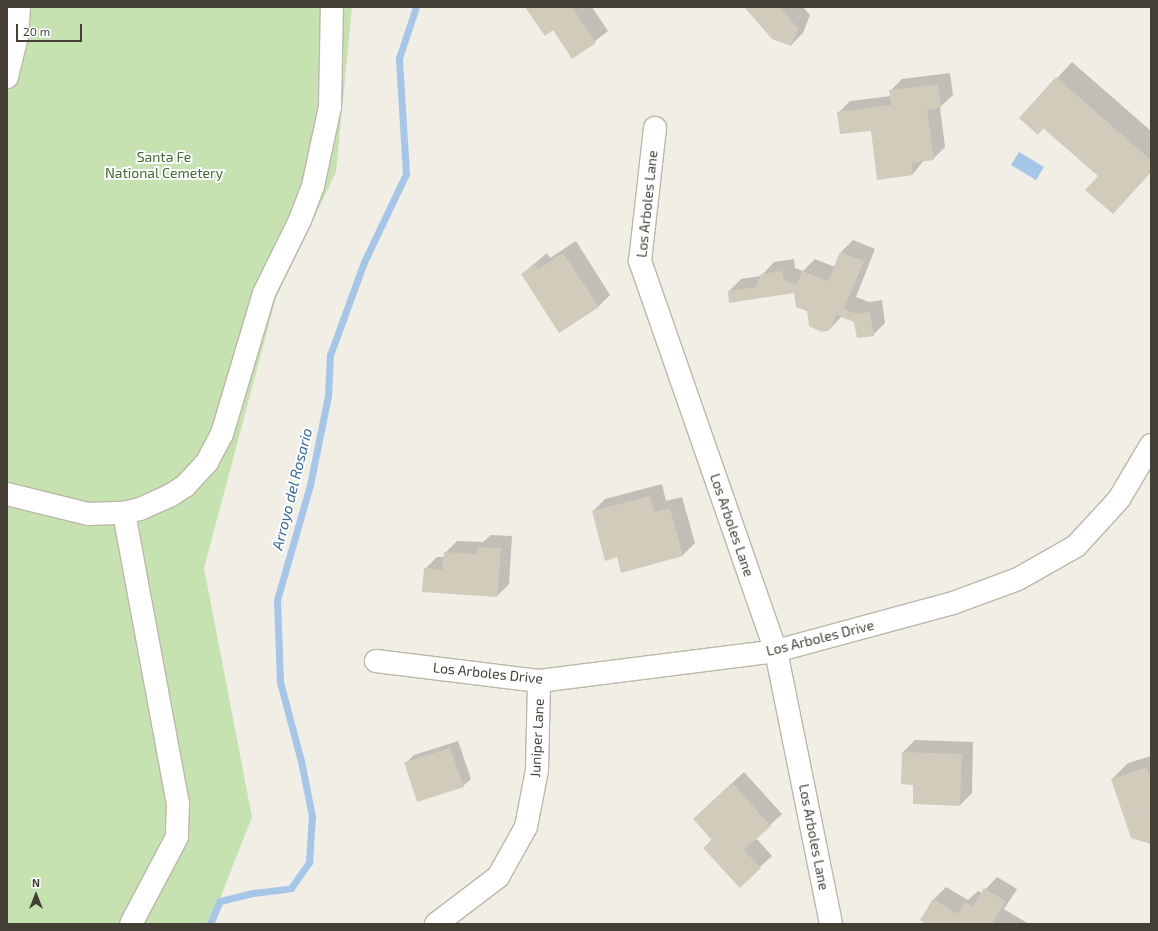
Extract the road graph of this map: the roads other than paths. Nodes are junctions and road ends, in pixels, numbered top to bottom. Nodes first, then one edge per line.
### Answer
1 (19, 7) edge
2 (332, 7) edge
3 (7, 78) edge
4 (655, 128) dead end
5 (1151, 445) edge
6 (7, 494) edge
7 (124, 513) junction
8 (776, 651) junction
9 (376, 661) dead end
10 (539, 681) junction
11 (131, 924) edge
12 (436, 924) edge
13 (831, 924) edge

1 - 3 street
2 - 7 street
4 - 8 street, Los Arboles Lane
5 - 8 street, Los Arboles Drive
6 - 7 street
7 - 11 street
8 - 10 street, Los Arboles Drive
8 - 13 street, Los Arboles Lane
9 - 10 street, Los Arboles Drive
10 - 12 street, Juniper Lane

